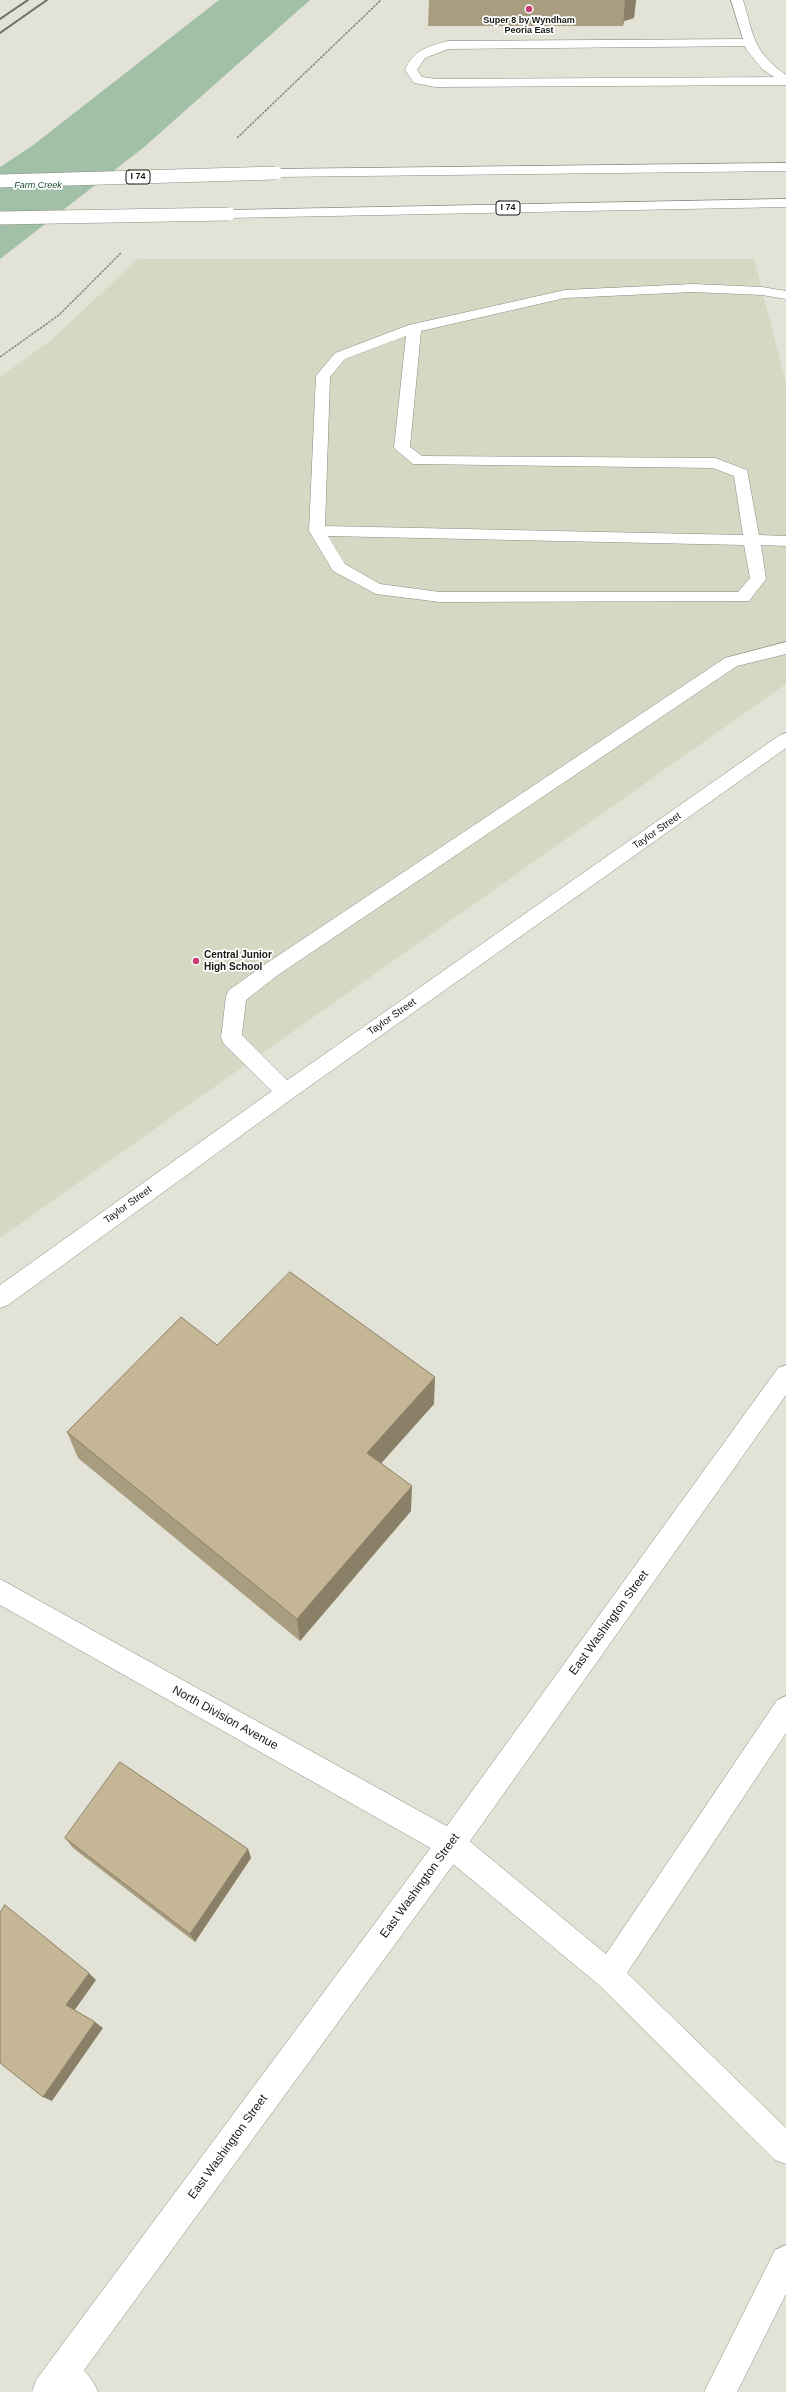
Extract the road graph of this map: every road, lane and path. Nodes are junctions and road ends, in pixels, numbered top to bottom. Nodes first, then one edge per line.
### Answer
1 (737, 0) edge
2 (750, 43) junction
3 (786, 81) edge
4 (784, 167) edge
5 (0, 181) edge
6 (786, 203) edge
7 (159, 216) junction
8 (0, 218) edge
9 (0, 227) edge
10 (786, 295) edge
11 (414, 328) junction
12 (317, 531) junction
13 (750, 540) junction
14 (786, 541) edge
15 (786, 648) edge
16 (786, 739) edge
17 (286, 1092) junction
18 (0, 1298) edge
19 (786, 1376) edge
20 (0, 1591) edge
21 (786, 1709) edge
22 (451, 1844) junction
23 (609, 1975) junction
24 (786, 2150) edge
25 (786, 2261) edge
26 (64, 2385) edge
27 (720, 2392) edge

1 - 2 main road
2 - 3 main road
2 - 3 main road
4 - 5 main road, I 74, bridge
6 - 7 main road, I 74, bridge
7 - 8 main road, I 74, bridge
7 - 9 main road, bridge
10 - 11 main road
11 - 12 main road
11 - 13 main road
12 - 13 main road
12 - 13 main road
13 - 14 main road
15 - 17 main road
16 - 17 main road, Taylor Street
17 - 18 main road, Taylor Street
19 - 22 main road, East Washington Street
20 - 22 main road, North Division Avenue
21 - 23 main road
22 - 23 main road, North Division Avenue
22 - 26 main road, East Washington Street
23 - 24 main road, North Division Avenue
25 - 27 main road

